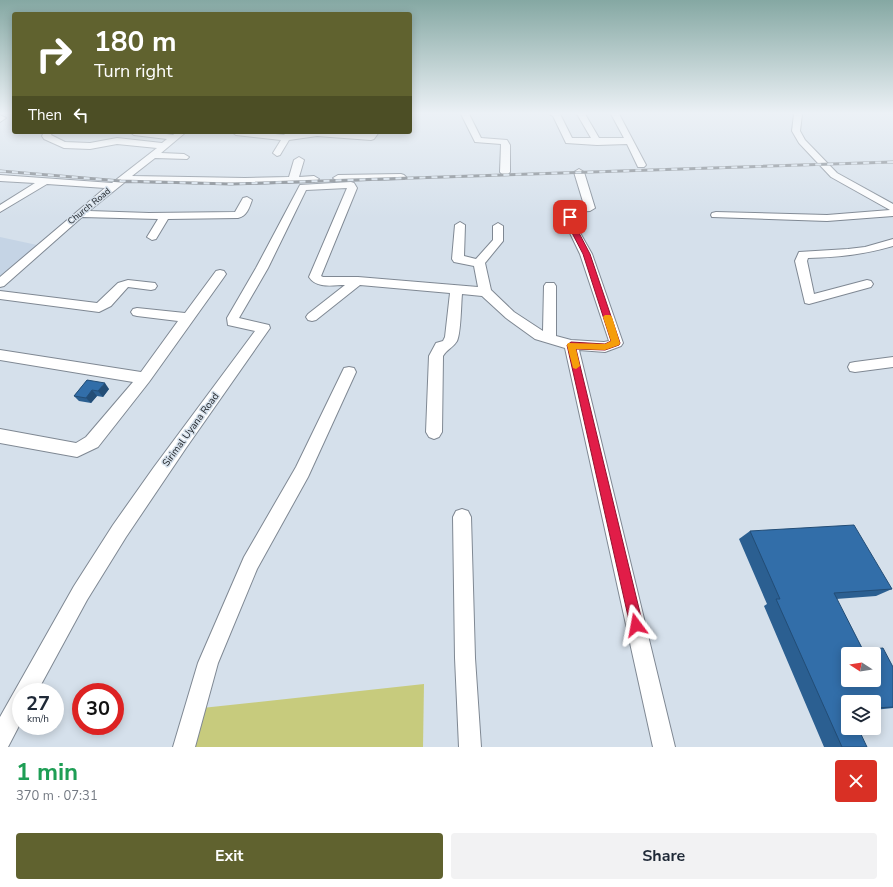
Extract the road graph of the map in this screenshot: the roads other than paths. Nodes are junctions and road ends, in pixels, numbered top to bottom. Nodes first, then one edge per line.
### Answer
1 (161, 149) edge
2 (280, 149) edge
3 (506, 149) edge
4 (633, 149) edge
5 (809, 149) edge
6 (277, 153) dead end
7 (153, 155) junction
8 (184, 157) dead end
9 (299, 160) dead end
10 (640, 165) dead end
11 (505, 172) dead end
12 (579, 172) dead end
13 (401, 177) dead end
14 (3, 180) edge
15 (44, 182) junction
16 (118, 183) junction
17 (298, 183) junction
18 (247, 200) dead end
19 (893, 208) edge
20 (0, 209) edge
21 (893, 213) edge
22 (79, 214) junction
23 (716, 215) dead end
24 (165, 216) junction
25 (460, 225) dead end
26 (498, 226) dead end
27 (152, 237) dead end
28 (893, 242) edge
29 (479, 263) junction
30 (220, 274) dead end
31 (358, 281) junction
32 (0, 283) edge
33 (867, 284) dead end
34 (151, 286) dead end
35 (550, 286) dead end
36 (456, 290) junction
37 (485, 292) junction
38 (0, 295) edge
39 (137, 312) dead end
40 (312, 317) dead end
41 (188, 318) junction
42 (549, 339) junction
43 (571, 345) junction
44 (0, 355) edge
45 (893, 362) edge
46 (856, 368) dead end
47 (349, 372) dead end
48 (144, 378) junction
49 (434, 432) dead end
50 (0, 436) edge
51 (462, 517) dead end
52 (30, 683) edge
53 (12, 717) edge
54 (0, 740) edge
55 (184, 747) edge
56 (470, 747) edge
57 (664, 747) edge

1 - 7 street, Church Road
2 - 6 street
3 - 11 street
4 - 10 street
5 - 19 street
7 - 8 street
7 - 16 street, Church Road
9 - 17 street
12 - 43 street
13 - 17 street
14 - 15 street
15 - 16 street
15 - 20 street
16 - 17 street
16 - 22 street, Church Road
17 - 31 street
17 - 52 street, Sirimal Uyana Road
18 - 24 street
21 - 23 street
22 - 24 street
22 - 32 street, Church Road
24 - 27 street
25 - 29 street
26 - 29 street
28 - 33 street
29 - 37 street
30 - 41 street
31 - 36 street
31 - 40 street
34 - 38 street
35 - 42 street
36 - 37 street
36 - 49 street
37 - 42 street
39 - 41 street
41 - 48 street
42 - 43 street
43 - 57 street
44 - 48 street
45 - 46 street
47 - 55 street
48 - 50 street
51 - 56 street
53 - 54 street

